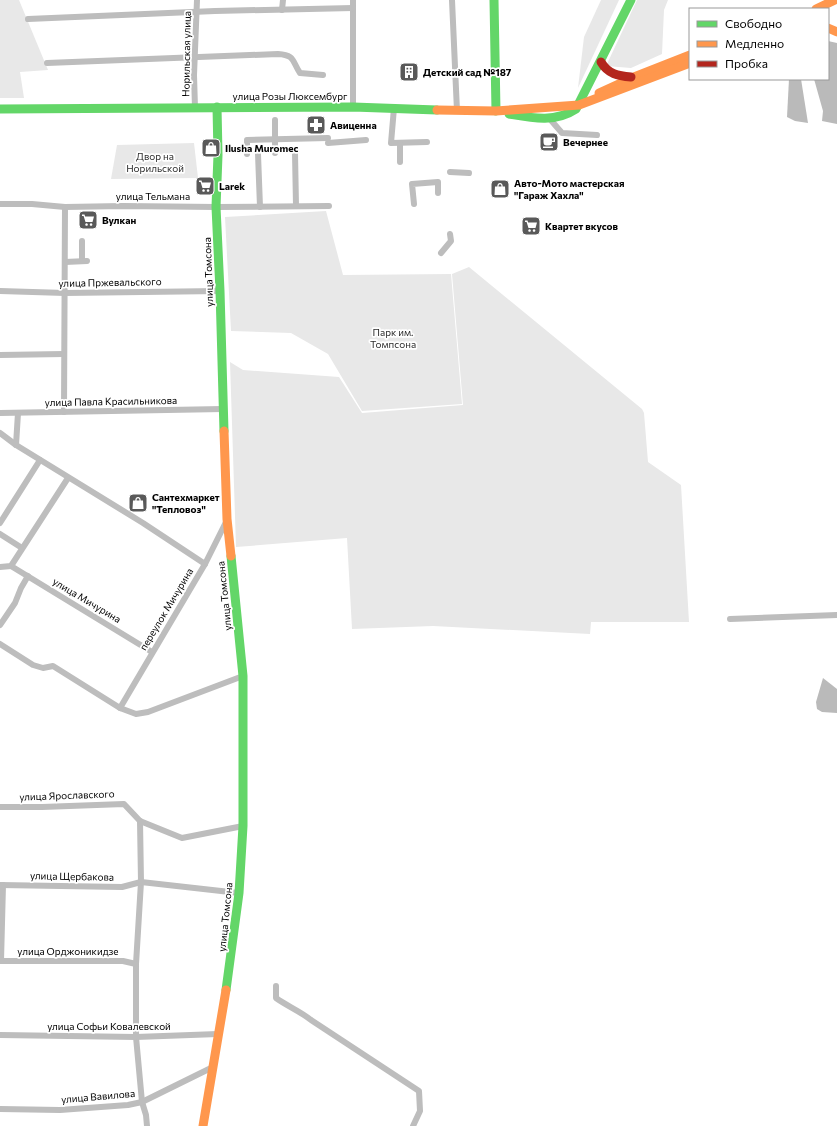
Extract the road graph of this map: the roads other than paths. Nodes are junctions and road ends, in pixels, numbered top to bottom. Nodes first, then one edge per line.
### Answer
1 (197, 0) edge
2 (283, 0) edge
3 (353, 0) edge
4 (452, 0) edge
5 (494, 0) edge
6 (631, 0) edge
7 (831, 2) edge
8 (353, 8) junction
9 (812, 8) edge
10 (818, 8) edge
11 (282, 10) junction
12 (197, 12) junction
13 (28, 18) dead end
14 (689, 56) edge
15 (195, 58) junction
16 (600, 62) junction
17 (689, 63) edge
18 (47, 64) dead end
19 (674, 66) junction
20 (323, 74) dead end
21 (634, 77) junction
22 (579, 105) junction
23 (353, 106) junction
24 (217, 107) junction
25 (195, 108) junction
26 (394, 108) junction
27 (0, 109) edge
28 (457, 111) junction
29 (496, 111) junction
30 (549, 118) junction
31 (275, 120) dead end
32 (597, 135) dead end
33 (275, 139) junction
34 (366, 140) dead end
35 (427, 142) dead end
36 (400, 143) junction
37 (295, 153) dead end
38 (247, 154) dead end
39 (258, 154) dead end
40 (275, 154) dead end
41 (400, 162) dead end
42 (450, 172) dead end
43 (469, 173) dead end
44 (438, 194) dead end
45 (0, 204) edge
46 (414, 204) dead end
47 (296, 206) junction
48 (329, 206) dead end
49 (66, 207) junction
50 (216, 207) junction
51 (260, 207) junction
52 (450, 234) dead end
53 (82, 241) dead end
54 (441, 253) dead end
55 (65, 262) junction
56 (0, 291) edge
57 (220, 291) junction
58 (65, 293) junction
59 (64, 354) junction
60 (0, 356) edge
61 (223, 409) junction
62 (64, 412) junction
63 (0, 413) edge
64 (18, 413) junction
65 (0, 433) edge
66 (16, 445) junction
67 (40, 460) junction
68 (68, 478) junction
69 (227, 519) junction
70 (0, 523) edge
71 (0, 534) edge
72 (22, 548) junction
73 (205, 564) junction
74 (11, 566) junction
75 (0, 567) edge
76 (28, 576) junction
77 (837, 615) edge
78 (730, 618) dead end
79 (0, 625) edge
80 (0, 644) edge
81 (152, 652) junction
82 (243, 676) junction
83 (120, 708) junction
84 (0, 806) edge
85 (140, 821) junction
86 (243, 826) junction
87 (141, 882) junction
88 (1, 885) edge
89 (239, 893) junction
90 (1, 961) edge
91 (136, 964) junction
92 (276, 986) dead end
93 (218, 1034) junction
94 (0, 1035) edge
95 (136, 1037) junction
96 (213, 1067) junction
97 (211, 1082) junction
98 (142, 1102) junction
99 (0, 1109) edge
100 (147, 1126) edge
101 (197, 1126) edge
102 (203, 1126) edge
103 (413, 1126) edge

1 - 12 street, Норильская улица
2 - 11 street
3 - 8 street
4 - 28 street
5 - 29 street
6 - 16 street
7 - 9 street
7 - 10 street
8 - 11 street
8 - 23 street
11 - 12 street
12 - 13 street
12 - 15 street, Норильская улица
14 - 19 street, улица Розы Люксембург
15 - 18 street
15 - 20 street
15 - 25 street, Норильская улица
16 - 21 street
16 - 22 street
17 - 19 street, улица Розы Люксембург
19 - 21 street, улица Розы Люксембург
19 - 22 street, улица Розы Люксембург
21 - 22 street, улица Розы Люксембург
22 - 29 street, улица Розы Люксембург
22 - 30 street
23 - 24 street, улица Розы Люксембург
23 - 26 street, улица Розы Люксембург
24 - 25 street, улица Розы Люксембург
24 - 50 street, улица Томсона
25 - 27 street, улица Розы Люксембург
26 - 28 street, улица Розы Люксембург
26 - 36 street
28 - 29 street, улица Розы Люксембург
29 - 30 street
30 - 32 street
31 - 33 street
33 - 34 street
33 - 38 street
33 - 40 street
35 - 36 street
36 - 41 street
37 - 47 street
39 - 51 street
42 - 43 street
44 - 46 street
45 - 49 street, улица Тельмана
47 - 48 street, улица Тельмана
47 - 51 street, улица Тельмана
49 - 50 street, улица Тельмана
49 - 55 street
50 - 51 street, улица Тельмана
50 - 57 street, улица Томсона
52 - 54 street
53 - 55 street
55 - 58 street
56 - 58 street, улица Пржевальского
57 - 58 street, улица Пржевальского
57 - 61 street, улица Томсона
58 - 59 street
59 - 60 street
59 - 62 street
61 - 62 street, улица Павла Красильникова
61 - 69 street, улица Томсона
62 - 64 street, улица Павла Красильникова
63 - 64 street, улица Павла Красильникова
64 - 66 street
65 - 66 street
66 - 67 street
67 - 68 street
67 - 70 street
68 - 72 street
68 - 73 street
69 - 73 street, переулок Мичурина
69 - 82 street, улица Томсона
71 - 72 street
72 - 74 street
73 - 81 street, переулок Мичурина
74 - 75 street
74 - 76 street, улица Мичурина
76 - 79 street
76 - 81 street, улица Мичурина
77 - 78 street
80 - 83 street
81 - 83 street, переулок Мичурина
82 - 83 street
82 - 86 street, улица Томсона
84 - 85 street, улица Ярославского
85 - 86 street, улица Ярославского
85 - 87 street
86 - 89 street, улица Томсона
87 - 88 street, улица Щербакова
87 - 89 street, улица Щербакова
87 - 91 street
88 - 90 street
89 - 93 street, улица Томсона
90 - 91 street, улица Орджоникидзе
91 - 95 street
92 - 103 street
93 - 95 street, улица Софьи Ковалевской
93 - 96 street, улица Томсона
94 - 95 street, улица Софьи Ковалевской
95 - 98 street
96 - 97 street, улица Томсона
96 - 98 street, улица Вавилова
97 - 101 street
97 - 102 street
98 - 99 street, улица Вавилова
98 - 100 street

